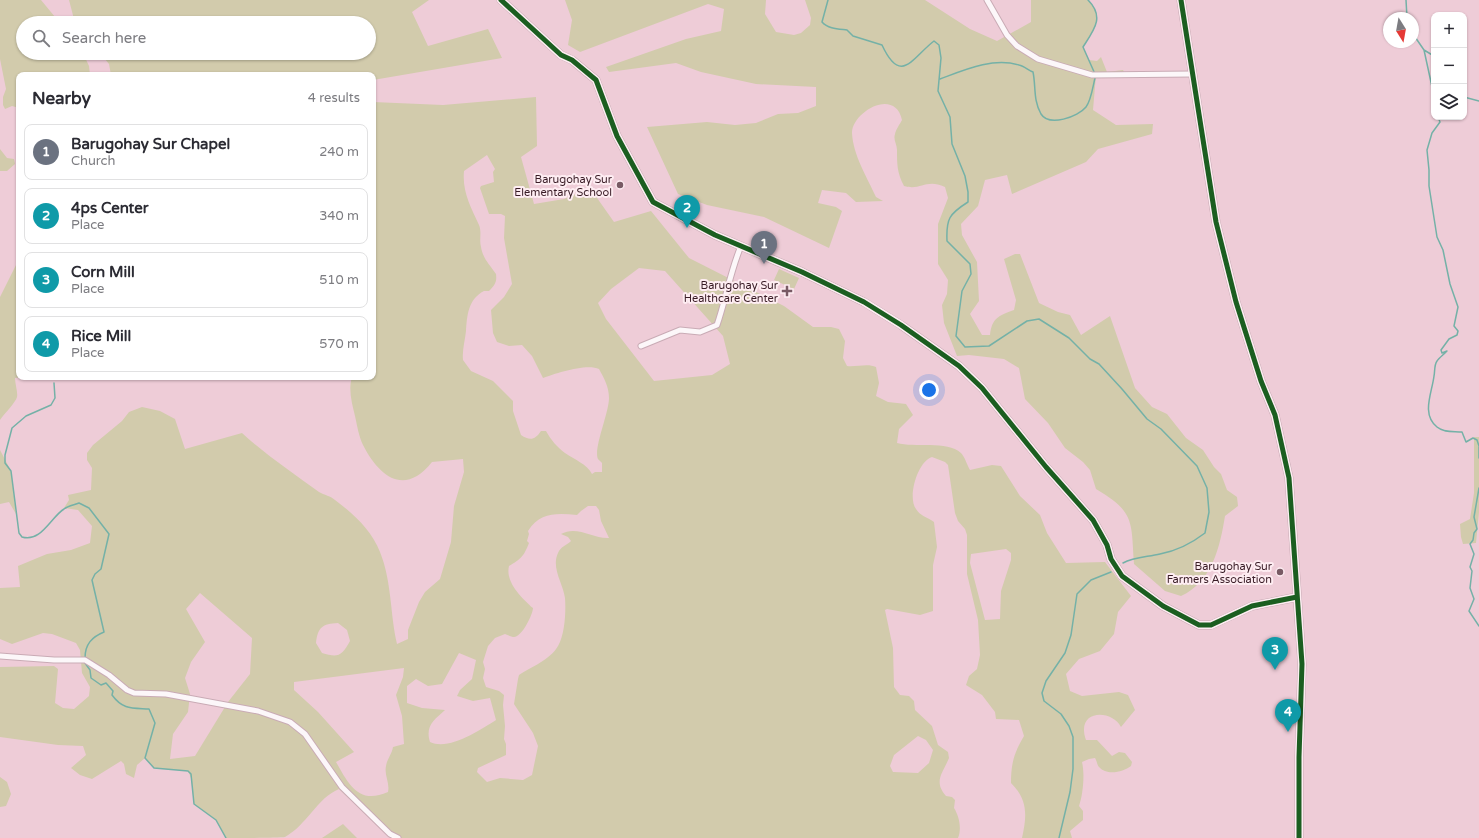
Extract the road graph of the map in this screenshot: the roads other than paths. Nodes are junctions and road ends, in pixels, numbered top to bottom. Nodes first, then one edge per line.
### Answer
1 (501, 0) edge
2 (987, 0) edge
3 (1181, 0) edge
4 (1192, 74) junction
5 (740, 246) junction
6 (641, 346) dead end
7 (1297, 597) junction
8 (0, 656) edge
9 (398, 838) edge
10 (1299, 838) edge

1 - 5 street
2 - 4 street
3 - 4 street
4 - 7 street
5 - 6 street
5 - 7 street
7 - 10 street
8 - 9 street

